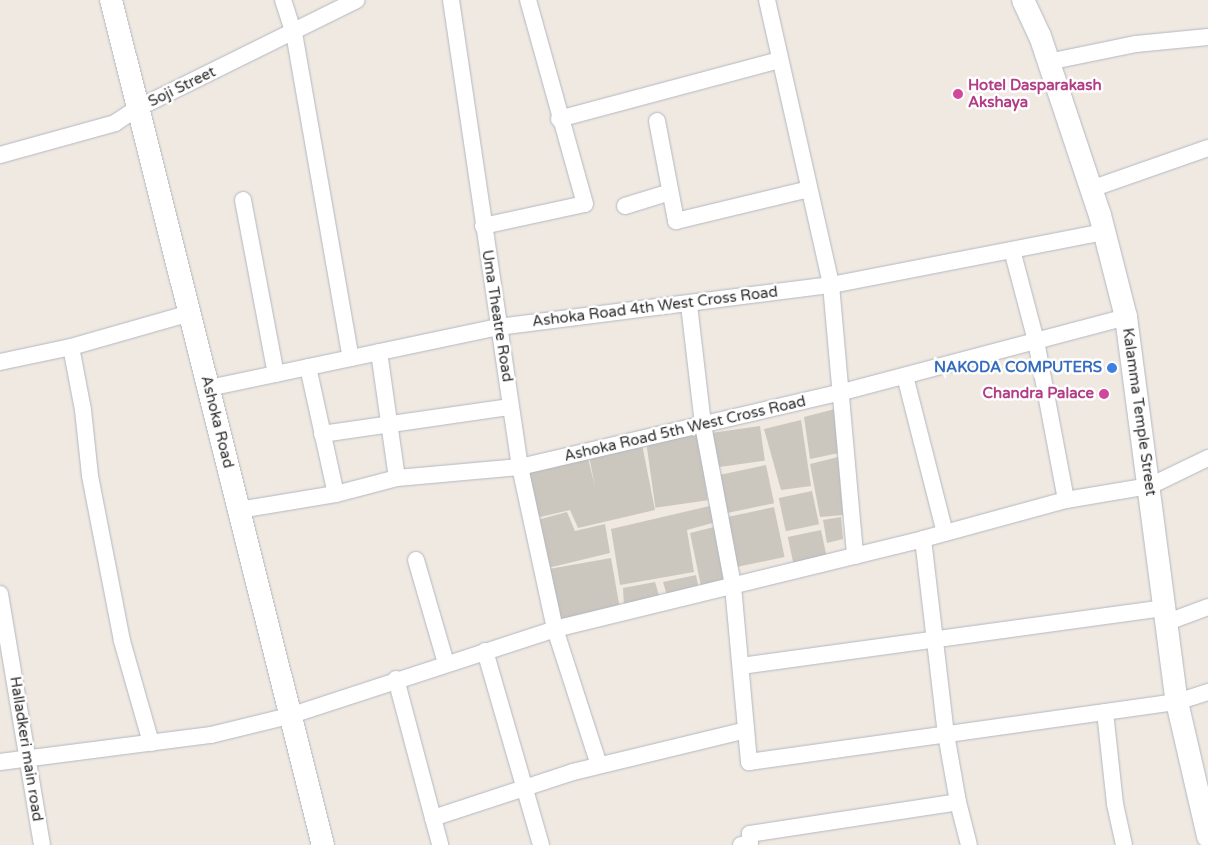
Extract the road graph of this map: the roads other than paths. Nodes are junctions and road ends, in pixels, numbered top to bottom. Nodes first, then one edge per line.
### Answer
1 (111, 0) edge
2 (283, 0) edge
3 (356, 0) edge
4 (450, 0) edge
5 (528, 0) edge
6 (766, 0) edge
7 (1023, 0) edge
8 (294, 33) junction
9 (1208, 38) edge
10 (779, 60) junction
11 (1048, 62) junction
12 (136, 109) junction
13 (559, 120) junction
14 (657, 121) dead end
15 (1208, 148) edge
16 (0, 155) edge
17 (809, 189) junction
18 (1091, 189) junction
19 (670, 192) junction
20 (243, 200) dead end
21 (625, 206) dead end
22 (483, 226) junction
23 (1103, 232) junction
24 (1012, 250) junction
25 (832, 285) junction
26 (689, 305) junction
27 (190, 313) junction
28 (1126, 317) junction
29 (498, 327) junction
30 (1036, 341) junction
31 (71, 347) junction
32 (379, 352) junction
33 (351, 358) junction
34 (0, 362) edge
35 (308, 367) junction
36 (276, 374) junction
37 (905, 376) junction
38 (209, 388) junction
39 (839, 393) junction
40 (510, 407) junction
41 (703, 425) junction
42 (390, 426) junction
43 (322, 434) junction
44 (1208, 458) edge
45 (520, 467) junction
46 (397, 478) junction
47 (1150, 486) junction
48 (336, 494) junction
49 (1066, 500) junction
50 (239, 510) junction
51 (945, 534) junction
52 (923, 540) junction
53 (855, 556) junction
54 (416, 560) dead end
55 (733, 586) junction
56 (0, 594) edge
57 (1208, 607) edge
58 (1164, 615) junction
59 (555, 629) junction
60 (937, 639) junction
61 (485, 651) junction
62 (446, 663) junction
63 (741, 666) junction
64 (7, 672) edge
65 (396, 679) junction
66 (1208, 692) edge
67 (1177, 702) junction
68 (1105, 712) junction
69 (289, 716) junction
70 (746, 730) junction
71 (946, 734) junction
72 (151, 743) junction
73 (28, 759) junction
74 (0, 762) edge
75 (599, 765) junction
76 (524, 786) junction
77 (958, 802) junction
78 (1204, 805) edge
79 (433, 818) junction
80 (1208, 836) edge
81 (42, 845) edge
82 (323, 845) edge
83 (440, 845) edge
84 (541, 845) edge
85 (741, 845) edge
86 (969, 845) edge
87 (1124, 845) edge

1 - 12 main road, Ashoka Road
2 - 8 street
3 - 8 street, Soji Street
4 - 22 street, Uma Theatre Road
5 - 13 street
6 - 10 street
7 - 11 main road, Kalamma Temple Street
8 - 12 street, Soji Street
8 - 33 street
9 - 11 street
10 - 13 street
10 - 17 street
11 - 18 main road, Kalamma Temple Street
12 - 16 street, Soji Street
12 - 27 main road, Ashoka Road
13 - 22 street
14 - 19 street
15 - 18 street
17 - 19 street
17 - 25 street
18 - 23 main road, Kalamma Temple Street
19 - 21 street
20 - 36 street
22 - 29 street, Uma Theatre Road
23 - 24 street, Ashoka Road 4th West Cross Road
23 - 28 main road, Kalamma Temple Street
24 - 25 street, Ashoka Road 4th West Cross Road
24 - 30 street
25 - 26 street, Ashoka Road 4th West Cross Road
25 - 39 street
26 - 29 street, Ashoka Road 4th West Cross Road
26 - 41 street
27 - 31 street
27 - 38 main road, Ashoka Road
28 - 30 street, Ashoka Road 5th West Cross Road
28 - 47 main road, Kalamma Temple Street
29 - 32 street, Ashoka Road 4th West Cross Road
29 - 40 street, Uma Theatre Road
30 - 37 street, Ashoka Road 5th West Cross Road
30 - 49 street
31 - 34 street
31 - 72 street
32 - 33 street, Ashoka Road 4th West Cross Road
32 - 42 street
33 - 35 street, Ashoka Road 4th West Cross Road
35 - 36 street, Ashoka Road 4th West Cross Road
35 - 43 street
36 - 38 street, Ashoka Road 4th West Cross Road
37 - 39 street, Ashoka Road 5th West Cross Road
37 - 51 street
38 - 50 main road, Ashoka Road
39 - 41 street, Ashoka Road 5th West Cross Road
39 - 53 street
40 - 42 street
40 - 45 street, Uma Theatre Road
41 - 45 street, Ashoka Road 5th West Cross Road
41 - 55 street
42 - 43 street
42 - 46 street
43 - 48 street
44 - 47 street
45 - 46 street, Ashoka Road 5th West Cross Road
45 - 59 street, Uma Theatre Road
46 - 48 street, Ashoka Road 5th West Cross Road
47 - 49 street
47 - 58 main road, Kalamma Temple Street
48 - 50 street, Ashoka Road 5th West Cross Road
49 - 51 street
50 - 69 main road, Ashoka Road
51 - 52 street
52 - 53 street
52 - 60 street
53 - 55 street
54 - 62 street
55 - 59 street
55 - 63 street
56 - 64 street, Halladkeri main road
57 - 58 street
58 - 60 street
58 - 67 main road, Kalamma Temple Street
59 - 61 street
59 - 75 street, Uma Theatre Road
60 - 63 street
60 - 71 street
61 - 62 street
61 - 76 street
62 - 65 street
63 - 70 street
64 - 73 street, Halladkeri main road
65 - 69 street
65 - 79 street
66 - 67 street
67 - 68 street
67 - 78 main road, Kalamma Temple Street
68 - 71 street
68 - 87 street
69 - 72 street
69 - 82 main road, Ashoka Road
70 - 71 street
70 - 75 street
71 - 77 street
72 - 73 street
73 - 74 street
73 - 81 street, Halladkeri main road
75 - 76 street
76 - 79 street
76 - 84 street
77 - 85 street
77 - 86 street
78 - 80 main road, Kalamma Temple Street
79 - 83 street

